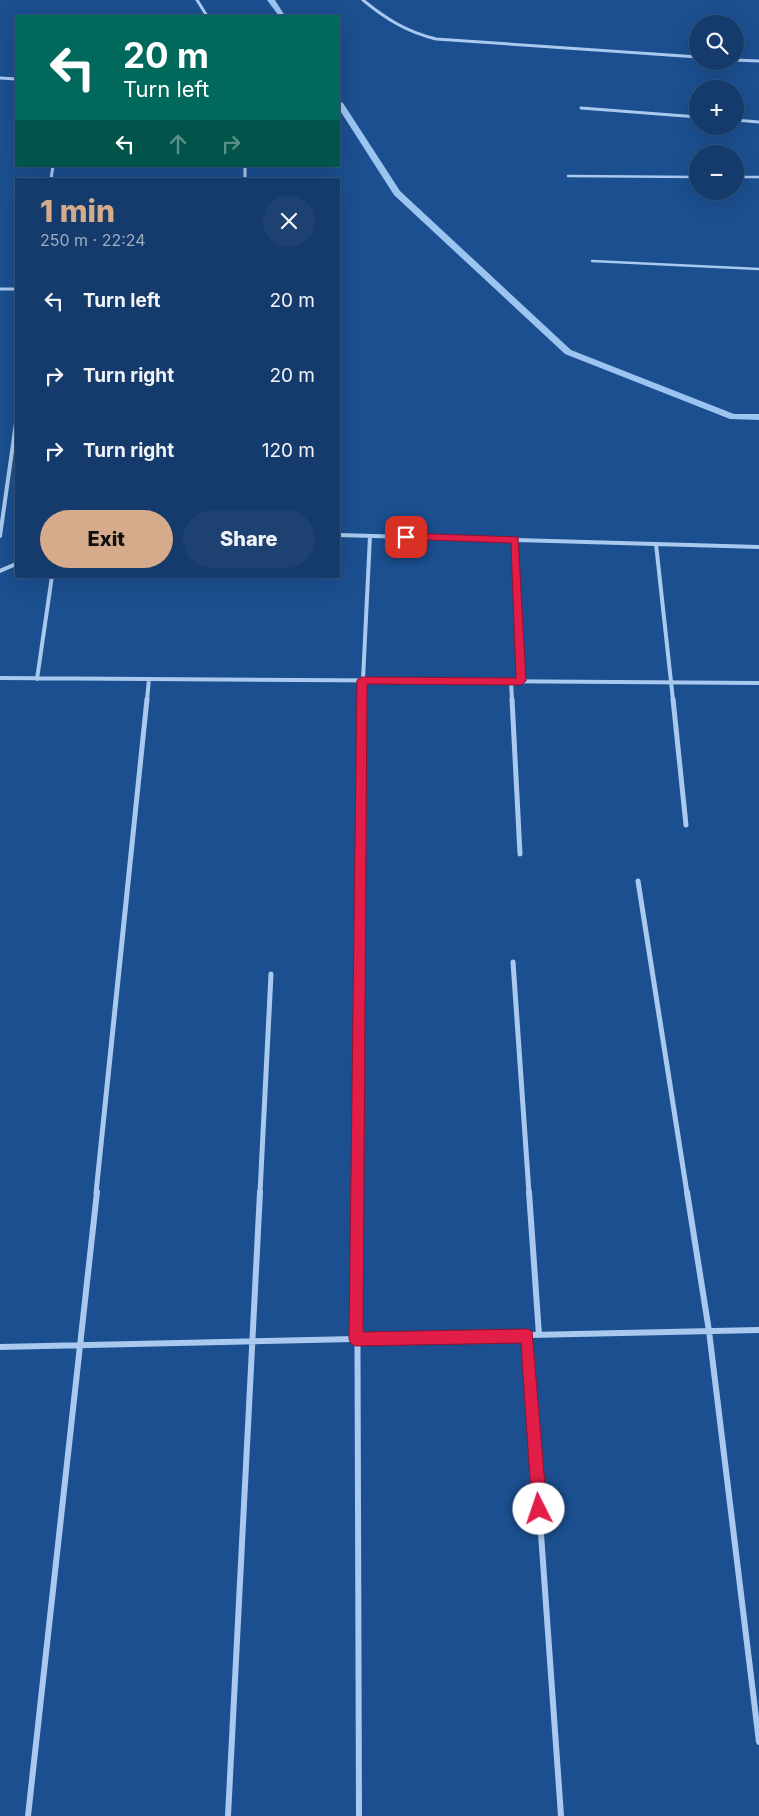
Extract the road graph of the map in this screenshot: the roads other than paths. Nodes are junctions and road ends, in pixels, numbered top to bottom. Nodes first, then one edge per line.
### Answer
1 (197, 0) edge
2 (363, 0) edge
3 (206, 15) edge
4 (689, 56) edge
5 (744, 60) edge
6 (759, 61) edge
7 (0, 78) edge
8 (15, 79) edge
9 (581, 108) dead end
10 (689, 116) edge
11 (744, 121) edge
12 (759, 122) edge
13 (568, 176) dead end
14 (689, 177) edge
15 (744, 177) edge
16 (759, 177) edge
17 (592, 261) dead end
18 (759, 269) edge
19 (0, 289) edge
20 (15, 289) edge
21 (15, 430) edge
22 (340, 535) edge
23 (0, 536) edge
24 (370, 536) junction
25 (515, 540) junction
26 (656, 544) junction
27 (759, 547) edge
28 (15, 564) edge
29 (0, 571) edge
30 (52, 578) edge
31 (0, 678) edge
32 (37, 679) junction
33 (149, 679) junction
34 (362, 680) junction
35 (521, 681) junction
36 (511, 682) junction
37 (671, 682) junction
38 (759, 682) edge
39 (686, 825) dead end
40 (520, 854) dead end
41 (638, 881) dead end
42 (513, 962) dead end
43 (270, 974) dead end
44 (759, 1330) edge
45 (708, 1331) junction
46 (539, 1335) junction
47 (527, 1336) junction
48 (356, 1339) junction
49 (252, 1342) junction
50 (81, 1345) junction
51 (0, 1347) edge
52 (759, 1742) edge
53 (28, 1816) edge
54 (228, 1816) edge
55 (359, 1816) edge
56 (561, 1816) edge

1 - 3 street
2 - 4 street
5 - 6 street
7 - 8 street
9 - 10 street
11 - 12 street
13 - 14 lane
15 - 16 lane
17 - 18 lane
19 - 20 street
21 - 23 street
22 - 24 street
24 - 25 street
24 - 34 street
25 - 26 street
25 - 35 street
26 - 27 street
26 - 37 street
28 - 29 street
30 - 32 street
31 - 32 street
32 - 33 street
33 - 34 street
33 - 50 street
34 - 36 street
34 - 48 street
35 - 36 street
35 - 37 street
36 - 40 street
37 - 38 street
37 - 39 street
41 - 45 street
42 - 46 street
43 - 49 street
44 - 45 street
45 - 46 street
45 - 52 street
46 - 47 street
47 - 48 street
47 - 56 street
48 - 49 street
48 - 55 street
49 - 50 street
49 - 54 street
50 - 51 street
50 - 53 street

